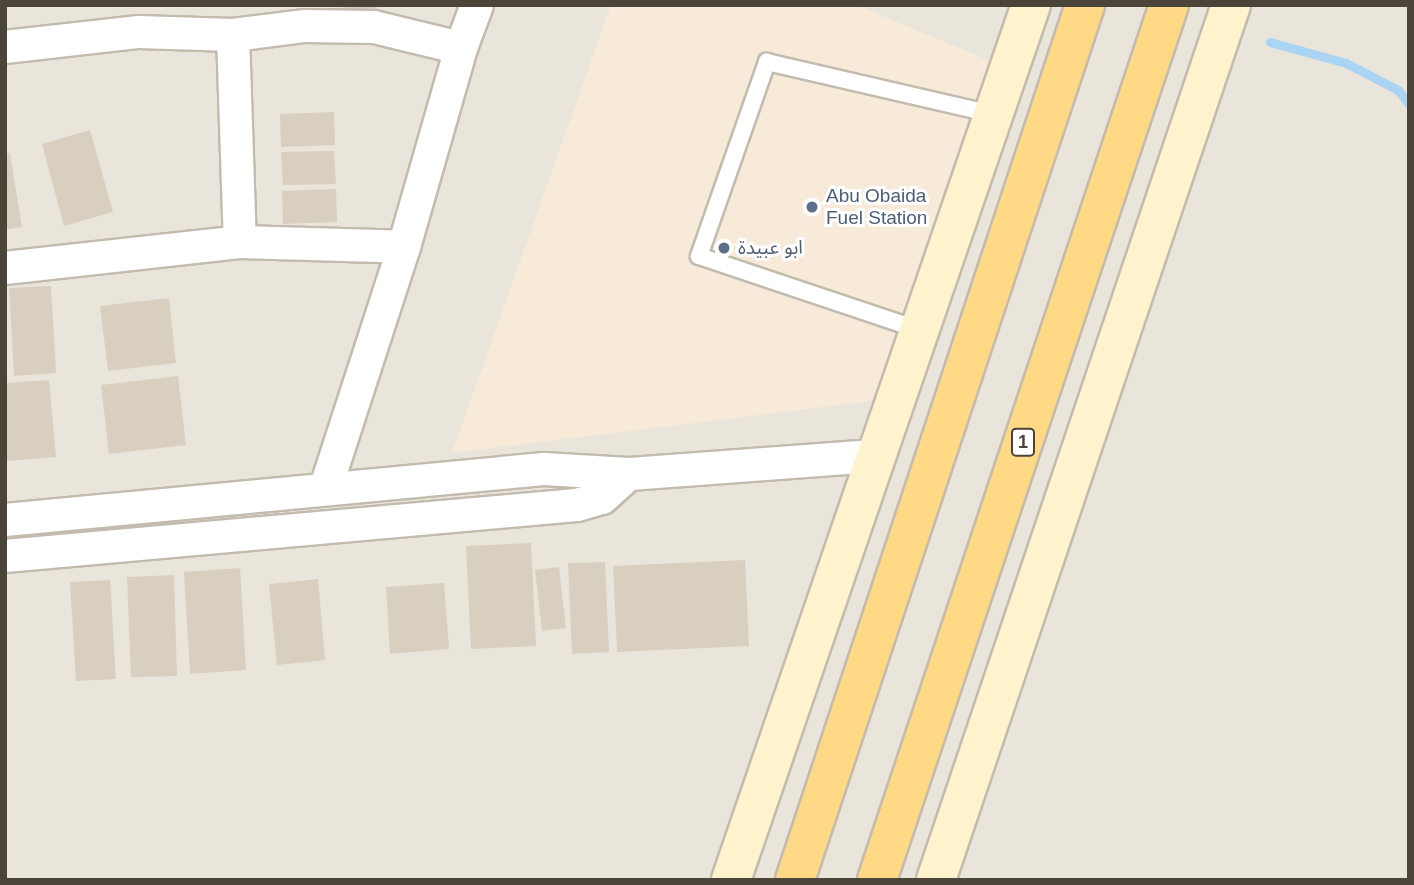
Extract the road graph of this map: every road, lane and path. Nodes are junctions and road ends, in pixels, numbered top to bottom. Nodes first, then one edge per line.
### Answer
1 (477, 5) edge
2 (1031, 5) edge
3 (1085, 5) edge
4 (1169, 5) edge
5 (1231, 5) edge
6 (233, 34) junction
7 (5, 47) edge
8 (461, 48) junction
9 (993, 114) junction
10 (240, 242) junction
11 (404, 247) junction
12 (5, 268) edge
13 (920, 330) junction
14 (874, 456) junction
15 (629, 474) junction
16 (326, 487) junction
17 (5, 520) edge
18 (5, 556) edge
19 (731, 880) edge
20 (795, 880) edge
21 (877, 880) edge
22 (936, 880) edge

1 - 8 street
2 - 9 main road
3 - 20 highway
4 - 21 highway, 1
5 - 22 main road
6 - 7 street
6 - 8 street
6 - 10 street
8 - 11 street
9 - 13 main road
9 - 13 lane
10 - 11 street
10 - 12 street
11 - 16 street
13 - 14 main road
14 - 15 street
14 - 19 main road
15 - 16 street
15 - 18 street
16 - 17 street

